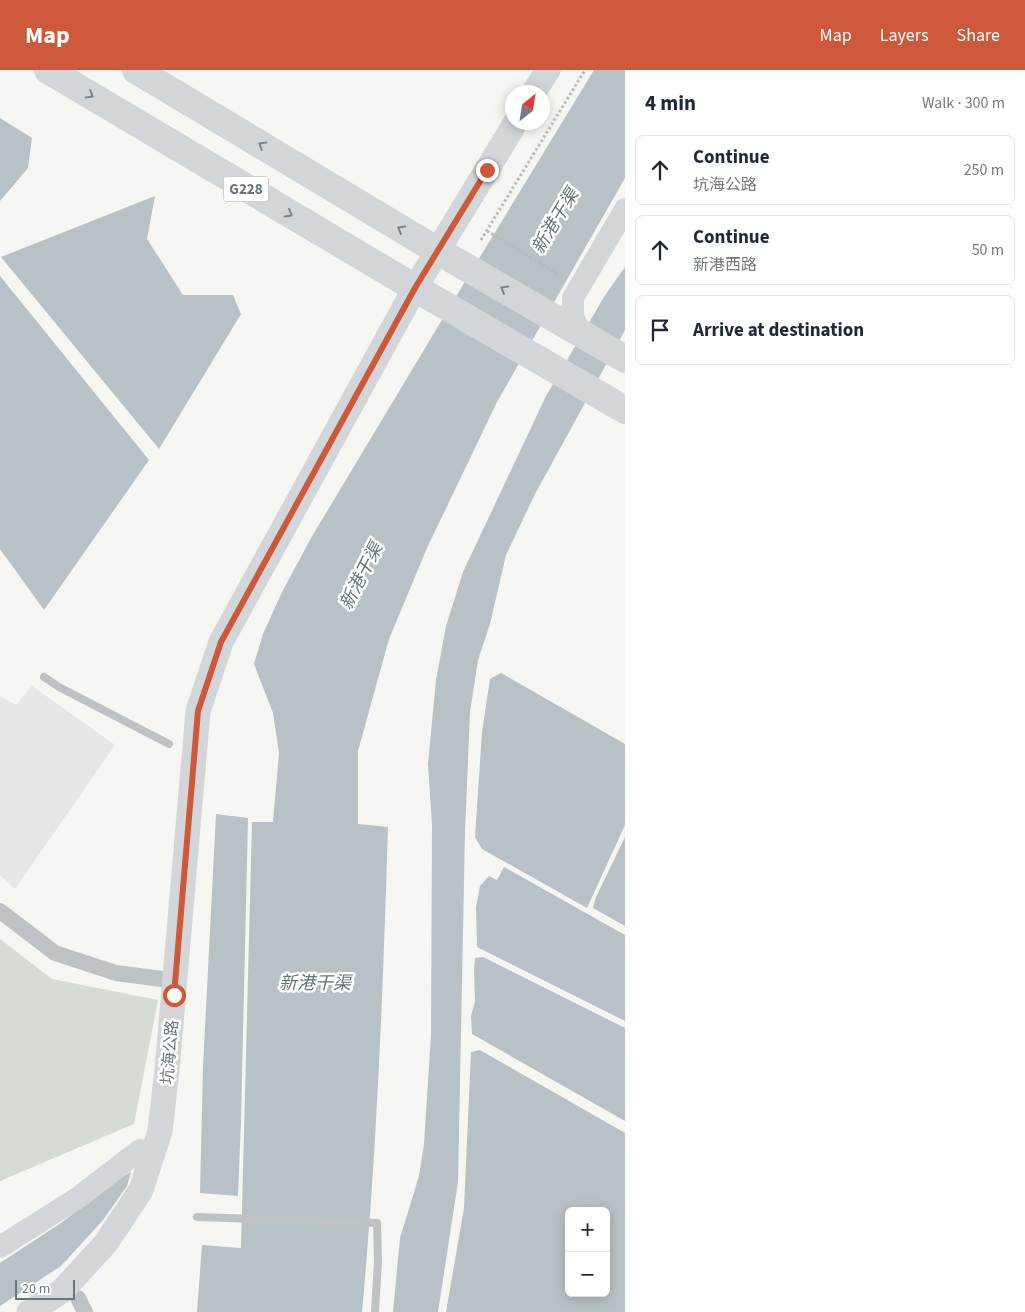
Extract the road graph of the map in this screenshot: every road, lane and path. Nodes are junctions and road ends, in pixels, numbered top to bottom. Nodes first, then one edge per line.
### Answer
1 (48, 70) edge
2 (136, 70) edge
3 (548, 70) edge
4 (584, 70) edge
5 (538, 85) edge
6 (512, 130) edge
7 (625, 209) edge
8 (486, 231) junction
9 (481, 240) dead end
10 (448, 256) junction
11 (415, 288) junction
12 (565, 308) junction
13 (621, 357) edge
14 (625, 410) edge
15 (44, 677) dead end
16 (169, 744) dead end
17 (0, 911) edge
18 (162, 979) dead end
19 (140, 1150) dead end
20 (197, 1217) dead end
21 (0, 1247) edge
22 (29, 1312) edge
23 (375, 1312) edge

1 -> 11 highway, G228
10 -> 2 highway, G228
3 - 5 main road
4 - 8 path
6 - 10 main road, 坑海公路
7 - 12 street
8 - 9 path
8 - 12 path
10 - 11 main road, 坑海公路
12 -> 10 highway, G228
11 - 14 highway, G228
11 - 22 main road, 坑海公路
12 - 13 highway
15 - 16 lane
17 - 18 street
19 - 21 street
20 - 23 lane

